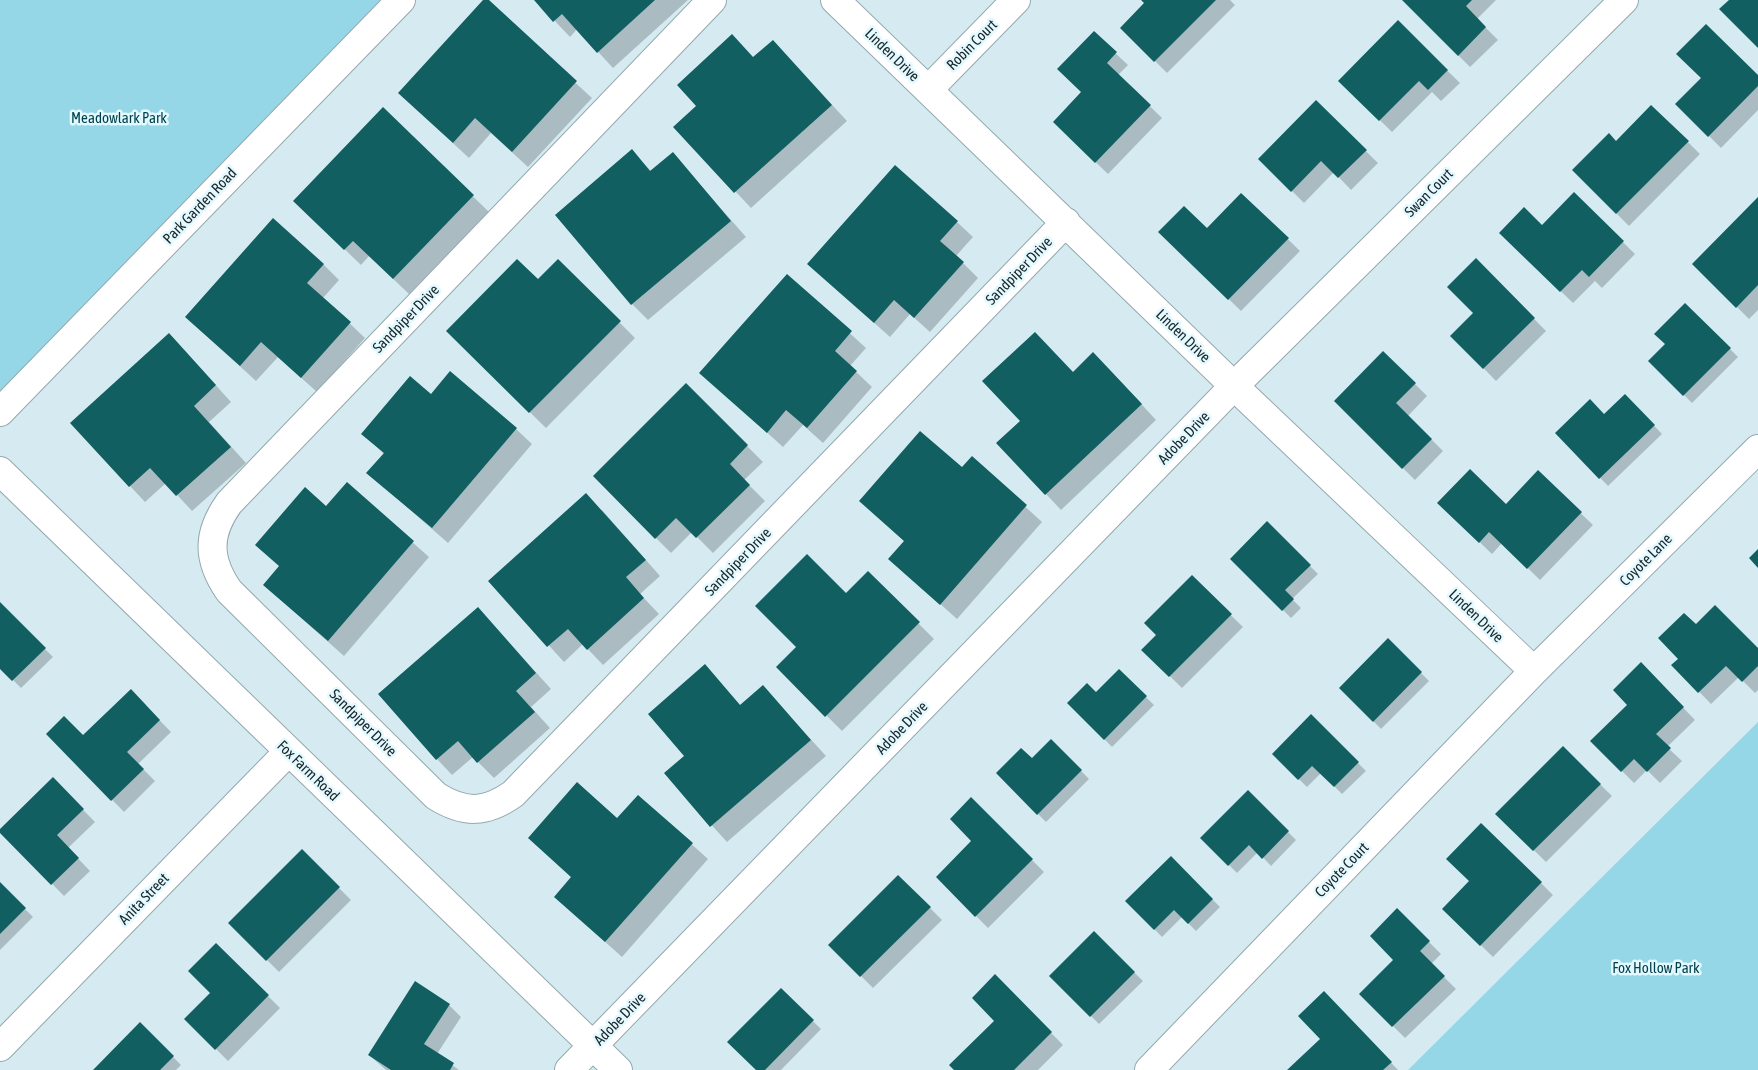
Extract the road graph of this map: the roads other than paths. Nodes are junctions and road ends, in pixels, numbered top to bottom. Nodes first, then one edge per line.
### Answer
1 (400, 0) edge
2 (712, 0) edge
3 (835, 0) edge
4 (1016, 0) edge
5 (1624, 0) edge
6 (928, 90) junction
7 (1066, 222) junction
8 (1234, 386) junction
9 (0, 412) edge
10 (1758, 449) edge
11 (0, 471) edge
12 (1534, 670) junction
13 (288, 752) junction
14 (593, 1046) junction
15 (0, 1047) edge
16 (569, 1070) edge
17 (618, 1070) edge
18 (1149, 1070) edge

1 - 9 street, Park Garden Road
2 - 7 street, Sandpiper Drive
3 - 6 street, Linden Drive
4 - 6 street, Robin Court
5 - 8 street, Swan Court
6 - 7 street, Linden Drive
7 - 8 street, Linden Drive
8 - 12 street, Linden Drive
8 - 14 street, Adobe Drive
10 - 12 street, Coyote Lane
11 - 13 street, Fox Farm Road
12 - 18 street, Coyote Court
13 - 14 street, Fox Farm Road
13 - 15 street, Anita Street
14 - 16 street, Adobe Drive
14 - 17 street, Fox Farm Road

